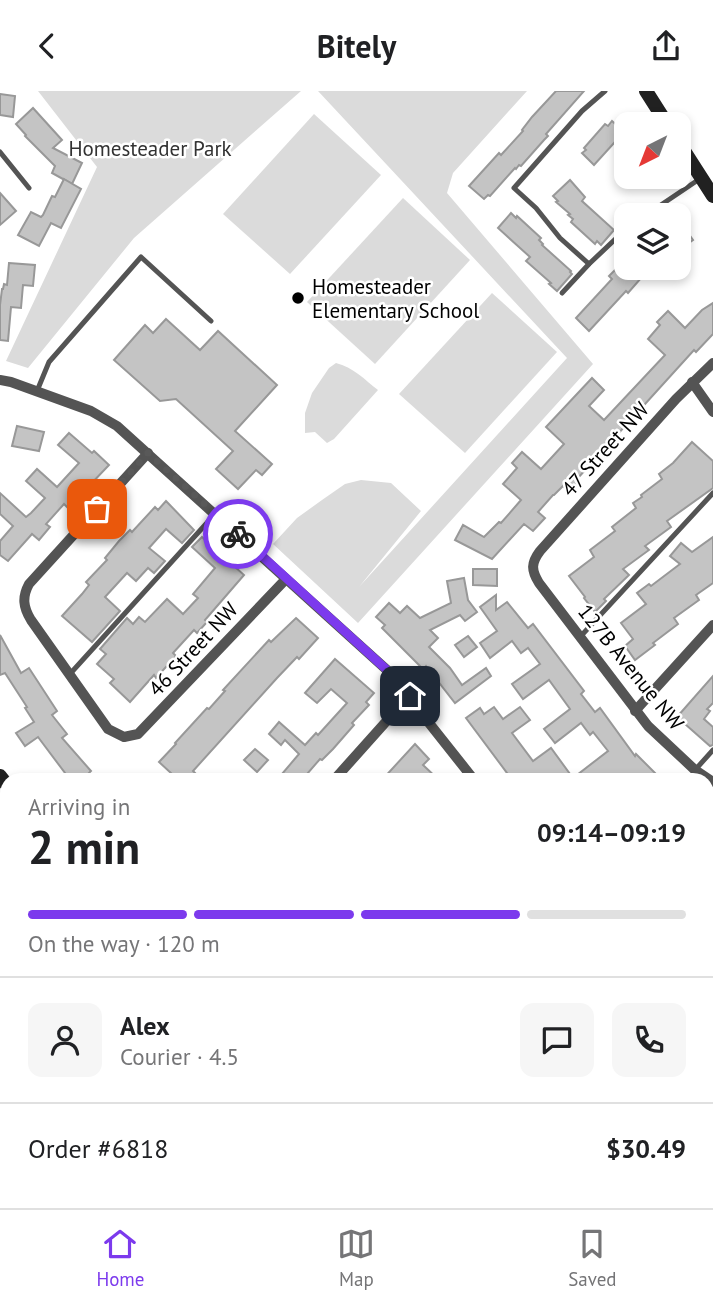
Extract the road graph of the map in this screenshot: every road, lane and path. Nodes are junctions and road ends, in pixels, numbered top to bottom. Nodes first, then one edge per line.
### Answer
1 (605, 91) edge
2 (646, 91) edge
3 (659, 112) edge
4 (0, 152) edge
5 (691, 162) edge
6 (701, 178) junction
7 (29, 188) dead end
8 (713, 196) edge
9 (664, 203) edge
10 (614, 240) edge
11 (589, 264) junction
12 (562, 293) dead end
13 (211, 321) dead end
14 (713, 363) edge
15 (0, 380) edge
16 (692, 382) junction
17 (37, 391) junction
18 (713, 412) edge
19 (148, 453) junction
20 (713, 493) edge
21 (216, 514) junction
22 (532, 566) joint
23 (286, 579) junction
24 (713, 625) edge
25 (580, 637) junction
26 (69, 675) junction
27 (410, 696) junction
28 (635, 711) junction
29 (713, 750) edge
30 (468, 770) junction
31 (695, 770) junction
32 (340, 773) edge
33 (465, 773) edge
34 (470, 773) edge
35 (700, 773) edge

1 - 11 lane
2 - 3 street
4 - 7 lane
5 - 6 street
6 - 8 street
6 - 9 lane
10 - 11 lane
11 - 12 lane
13 - 17 lane
14 - 16 street, 47 Street NW
15 - 17 street
16 - 18 street
16 - 22 street, 47 Street NW
17 - 19 street
19 - 21 street
19 - 26 street
20 - 25 lane
21 - 23 street
21 - 26 lane
22 - 25 street, 127B Avenue NW
23 - 26 street, 46 Street NW
23 - 27 street
24 - 28 street
25 - 28 street, 127B Avenue NW
27 - 30 street
27 - 32 street
28 - 31 street, 127B Avenue NW
29 - 31 lane
30 - 33 lane
30 - 34 street
31 - 35 street, 127B Avenue NW

